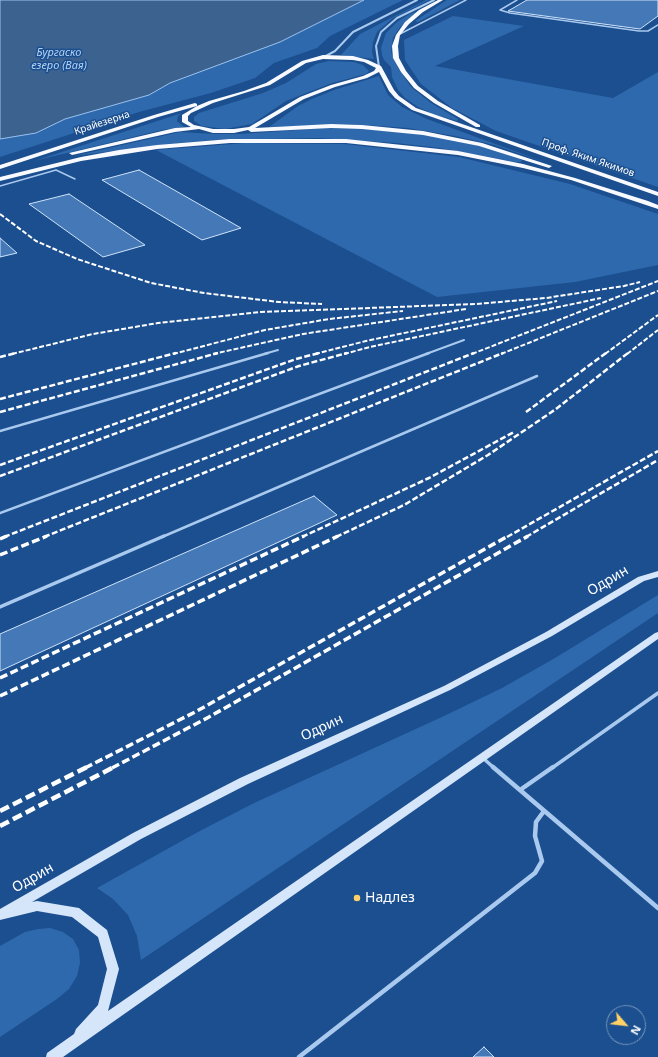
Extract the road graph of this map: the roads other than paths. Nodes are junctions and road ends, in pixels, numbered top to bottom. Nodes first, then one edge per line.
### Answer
1 (417, 0) edge
2 (434, 0) edge
3 (441, 0) edge
4 (466, 0) edge
5 (517, 0) edge
6 (658, 25) edge
7 (398, 35) junction
8 (323, 57) junction
9 (379, 67) junction
10 (211, 102) junction
11 (203, 129) junction
12 (240, 130) junction
13 (511, 142) junction
14 (64, 155) dead end
15 (44, 161) dead end
16 (0, 167) edge
17 (0, 174) edge
18 (0, 179) edge
19 (75, 179) dead end
20 (0, 186) edge
21 (658, 194) edge
22 (646, 202) junction
23 (658, 207) edge
24 (464, 340) dead end
25 (278, 350) dead end
26 (537, 376) dead end
27 (0, 431) edge
28 (0, 513) edge
29 (658, 574) edge
30 (0, 607) edge
31 (658, 635) edge
32 (658, 693) edge
33 (481, 757) junction
34 (520, 790) junction
35 (544, 811) junction
36 (658, 908) edge
37 (0, 916) edge
38 (72, 1043) junction
39 (52, 1057) edge
40 (300, 1057) edge

1 - 8 street
2 - 9 street
3 - 7 highway
4 - 7 lane
5 - 6 lane
7 - 13 highway
8 - 9 highway
8 - 10 highway
9 - 12 highway
9 - 13 highway
10 - 11 highway
10 - 16 highway, Крайезерна
11 - 12 highway
11 - 14 highway
12 - 22 highway
13 - 21 highway, Проф. Яким Якимов
15 - 17 highway
18 - 22 highway
19 - 20 lane
22 - 23 highway
24 - 28 lane
25 - 27 lane
26 - 30 lane
29 - 37 main road, Одрин
31 - 33 main road
32 - 34 lane
33 - 34 lane
33 - 38 main road
34 - 35 lane
35 - 36 lane
35 - 40 lane
37 - 38 main road
38 - 39 main road

